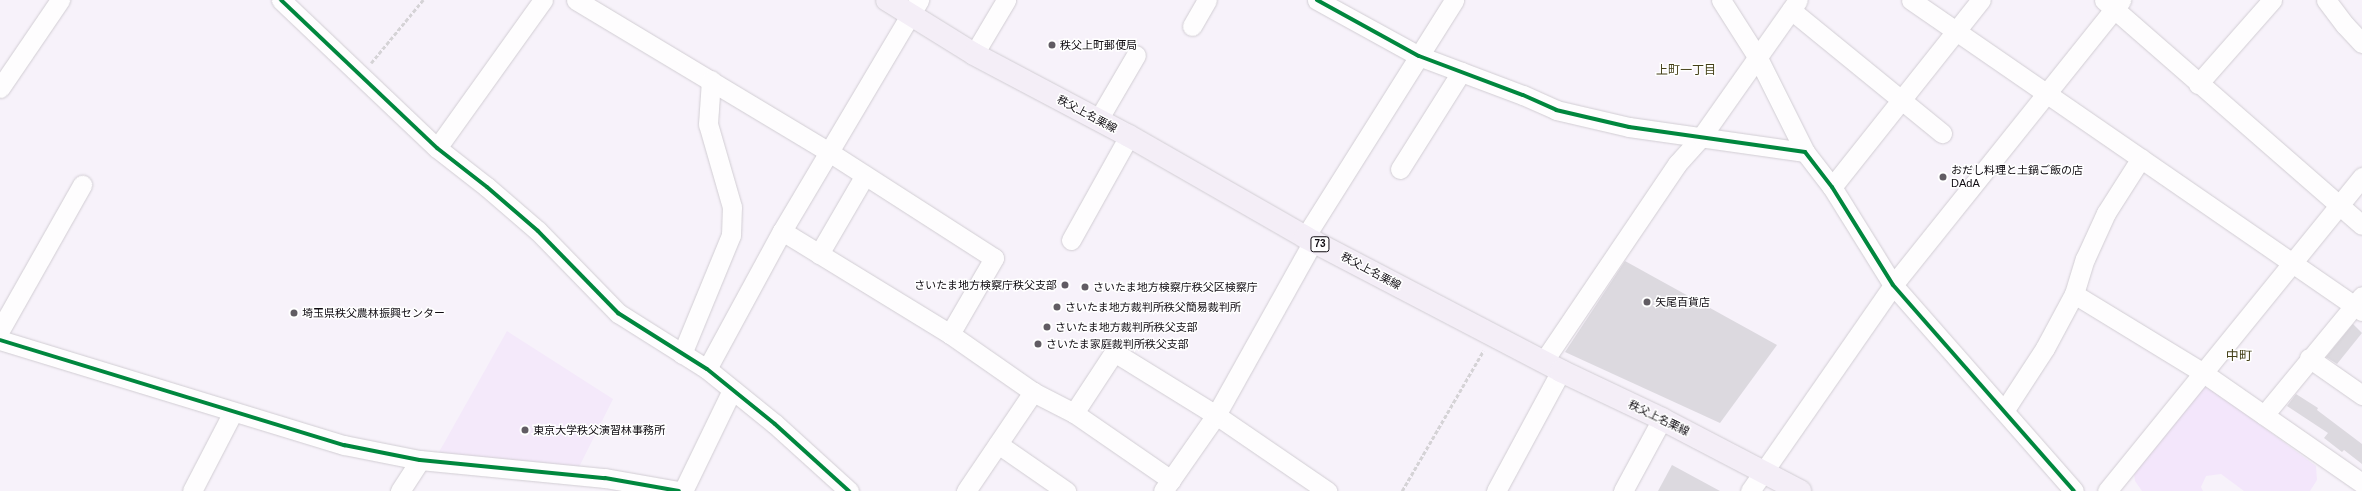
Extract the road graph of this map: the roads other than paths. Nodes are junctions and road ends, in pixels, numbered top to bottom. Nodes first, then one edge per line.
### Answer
1 (60, 0) edge
2 (281, 0) edge
3 (543, 0) edge
4 (576, 0) edge
5 (887, 0) edge
6 (1006, 0) edge
7 (1207, 0) edge
8 (1318, 0) edge
9 (1454, 0) edge
10 (1721, 0) edge
11 (1911, 0) edge
12 (1981, 0) edge
13 (2272, 0) edge
14 (2326, 0) edge
15 (2113, 3) edge
16 (1795, 5) edge
17 (915, 7) edge
18 (1192, 26) dead end
19 (1955, 31) junction
20 (2362, 43) edge
21 (974, 54) junction
22 (1136, 55) dead end
23 (1419, 56) junction
24 (1758, 58) junction
25 (1461, 72) junction
26 (711, 80) junction
27 (2198, 84) junction
28 (0, 88) edge
29 (2047, 94) junction
30 (1901, 99) junction
31 (1098, 120) junction
32 (1942, 133) dead end
33 (1128, 136) junction
34 (1702, 136) junction
35 (437, 148) junction
36 (829, 152) junction
37 (1805, 152) junction
38 (2141, 158) junction
39 (1400, 169) dead end
40 (865, 175) junction
41 (2362, 177) edge
42 (82, 185) dead end
43 (1832, 187) junction
44 (2340, 205) junction
45 (2362, 225) edge
46 (782, 231) junction
47 (1309, 239) junction
48 (1071, 240) dead end
49 (819, 254) junction
50 (2292, 262) junction
51 (1893, 285) junction
52 (2074, 294) junction
53 (2359, 304) edge
54 (0, 330) edge
55 (950, 334) junction
56 (0, 340) edge
57 (682, 354) junction
58 (2310, 358) junction
59 (1552, 367) junction
60 (707, 369) junction
61 (2202, 372) junction
62 (732, 390) junction
63 (1033, 392) junction
64 (2362, 395) edge
65 (2004, 411) junction
66 (233, 412) junction
67 (1074, 413) junction
68 (1216, 415) junction
69 (2264, 415) junction
70 (1662, 419) junction
71 (998, 444) junction
72 (420, 460) junction
73 (1763, 472) junction
74 (2362, 483) edge
75 (1167, 486) edge
76 (192, 491) edge
77 (400, 491) edge
78 (679, 491) edge
79 (683, 491) edge
80 (849, 491) edge
81 (966, 491) edge
82 (1066, 491) edge
83 (1326, 491) edge
84 (1496, 491) edge
85 (1623, 491) edge
86 (1750, 491) edge
87 (1800, 491) edge
88 (2074, 491) edge
89 (2107, 491) edge

1 - 28 street
2 - 35 street
3 - 35 street
4 - 26 street
5 - 17 main road, 秩父上名栗線 / 73
6 - 21 street
7 - 18 street
8 - 23 street
9 - 23 street
10 - 24 street
11 - 19 street
12 - 19 street
13 - 27 street
14 - 20 street
15 - 27 street
15 - 29 street
16 - 24 street
16 - 30 street
17 - 21 main road, 秩父上名栗線 / 73
17 - 36 street
19 - 29 street
19 - 30 street
21 - 31 main road, 秩父上名栗線 / 73
22 - 31 street
23 - 25 street
23 - 47 street
24 - 34 street
24 - 37 street
25 - 34 street
25 - 39 street
26 - 36 street
26 - 57 street
27 - 44 street
29 - 38 street
29 - 51 street
30 - 32 street
30 - 43 street
31 - 33 main road, 秩父上名栗線 / 73
33 - 47 main road, 秩父上名栗線 / 73
33 - 48 street
34 - 37 street
34 - 59 street
35 - 57 street
36 - 40 street
36 - 46 street
37 - 43 street
38 - 50 street
38 - 52 street
40 - 49 street
40 - 55 street
41 - 44 street
42 - 54 street
43 - 51 street
44 - 45 street
44 - 50 street
46 - 49 street
46 - 60 street
47 - 59 main road, 秩父上名栗線 / 73
47 - 68 street
49 - 55 street
50 - 53 street
50 - 61 street
51 - 65 street
51 - 73 street
52 - 61 street
52 - 65 street
53 - 58 street
55 - 63 street
56 - 66 street
57 - 60 street
58 - 64 street
58 - 69 street
59 - 70 main road, 秩父上名栗線 / 73
59 - 84 street
60 - 62 street
61 - 69 street
61 - 89 street
62 - 79 street
62 - 80 street
63 - 67 street
63 - 71 street
65 - 88 street
66 - 72 street
66 - 76 street
67 - 68 street
67 - 75 street
68 - 75 street
68 - 83 street
69 - 74 street
70 - 73 main road, 秩父上名栗線 / 73
70 - 85 street
71 - 81 street
71 - 82 street
72 - 77 street
72 - 78 street
73 - 86 street
73 - 87 main road, 秩父上名栗線 / 73

